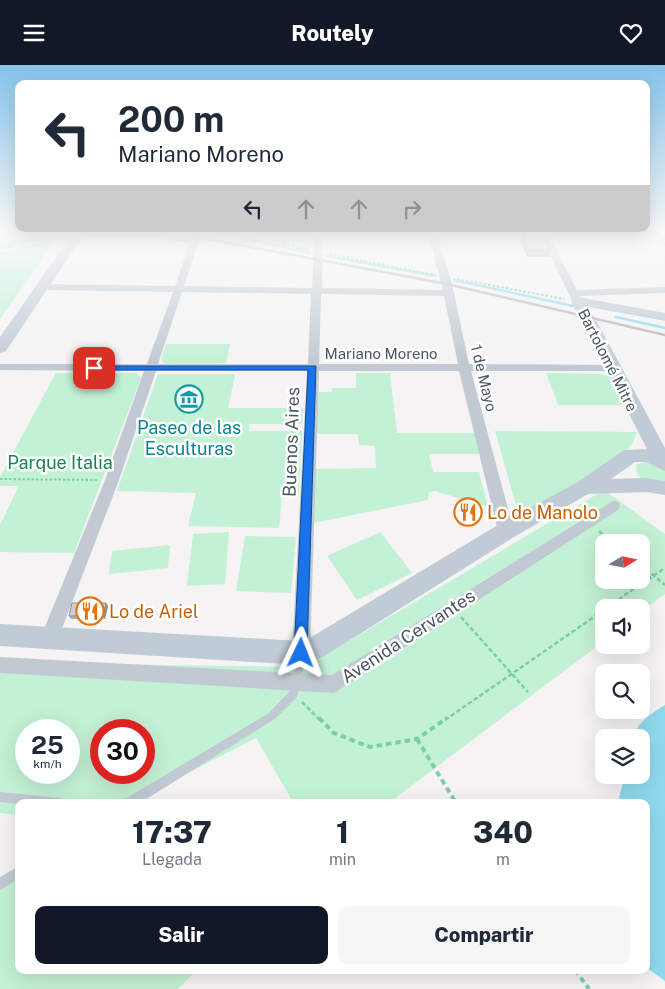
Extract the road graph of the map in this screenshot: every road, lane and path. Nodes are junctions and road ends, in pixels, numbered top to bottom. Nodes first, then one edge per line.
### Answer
1 (49, 276) edge
2 (183, 276) edge
3 (316, 276) edge
4 (440, 276) edge
5 (566, 276) edge
6 (444, 277) junction
7 (42, 287) junction
8 (179, 288) junction
9 (315, 291) junction
10 (665, 291) edge
11 (447, 293) junction
12 (578, 300) junction
13 (665, 317) edge
14 (665, 321) edge
15 (0, 348) edge
16 (0, 367) edge
17 (611, 367) junction
18 (150, 368) junction
19 (313, 368) junction
20 (464, 368) junction
21 (646, 434) junction
22 (628, 458) junction
23 (664, 463) edge
24 (0, 479) edge
25 (112, 480) junction
26 (658, 486) edge
27 (585, 487) junction
28 (613, 506) dead end
29 (588, 522) junction
30 (506, 531) junction
31 (602, 534) edge
32 (665, 568) edge
33 (650, 572) edge
34 (654, 575) junction
35 (665, 585) edge
36 (619, 599) edge
37 (452, 608) junction
38 (595, 616) edge
39 (0, 635) edge
40 (49, 639) junction
41 (301, 653) junction
42 (0, 665) edge
43 (511, 674) junction
44 (295, 687) junction
45 (528, 692) dead end
46 (417, 739) junction
47 (0, 797) edge
48 (20, 799) edge
49 (136, 799) edge
50 (454, 799) edge
51 (15, 875) edge
52 (0, 884) edge
53 (578, 974) edge
54 (589, 989) edge

1 - 7 street
2 - 8 street
3 - 9 street, Buenos Aires
4 - 6 path
5 - 12 street, Bartolomé Mitre
6 - 11 street, 1 de Mayo
6 - 12 path
7 - 8 street
7 - 15 street
8 - 9 street
8 - 18 street
9 - 11 street
9 - 19 street, Buenos Aires
10 - 12 street
11 - 20 street, 1 de Mayo
12 - 13 street
12 - 14 street
12 - 17 street, Bartolomé Mitre
16 - 18 street, Mariano Moreno
17 - 20 street, Mariano Moreno
17 - 21 street, Bartolomé Mitre
18 - 19 street, Mariano Moreno
18 - 25 street
19 - 20 street, Mariano Moreno
19 - 41 street, Buenos Aires
20 - 30 street, 1 de Mayo
21 - 22 street
21 - 23 street, Bartolomé Mitre
22 - 23 street
22 - 26 street
22 - 27 street
24 - 25 path
25 - 40 street
26 - 27 street
27 - 30 street
28 - 29 street, Avenida Cervantes
29 - 31 path
29 - 37 street, Avenida Cervantes
30 - 41 street
32 - 34 path
33 - 34 path
34 - 35 path
34 - 36 path
37 - 43 path
37 - 44 street, Avenida Cervantes
38 - 43 path
39 - 40 street
40 - 41 street
41 - 44 lane
42 - 44 street, Avenida Cervantes
43 - 45 path
43 - 46 path
44 - 46 path
44 - 49 lane
46 - 50 path
47 - 48 lane
51 - 52 lane
53 - 54 path

